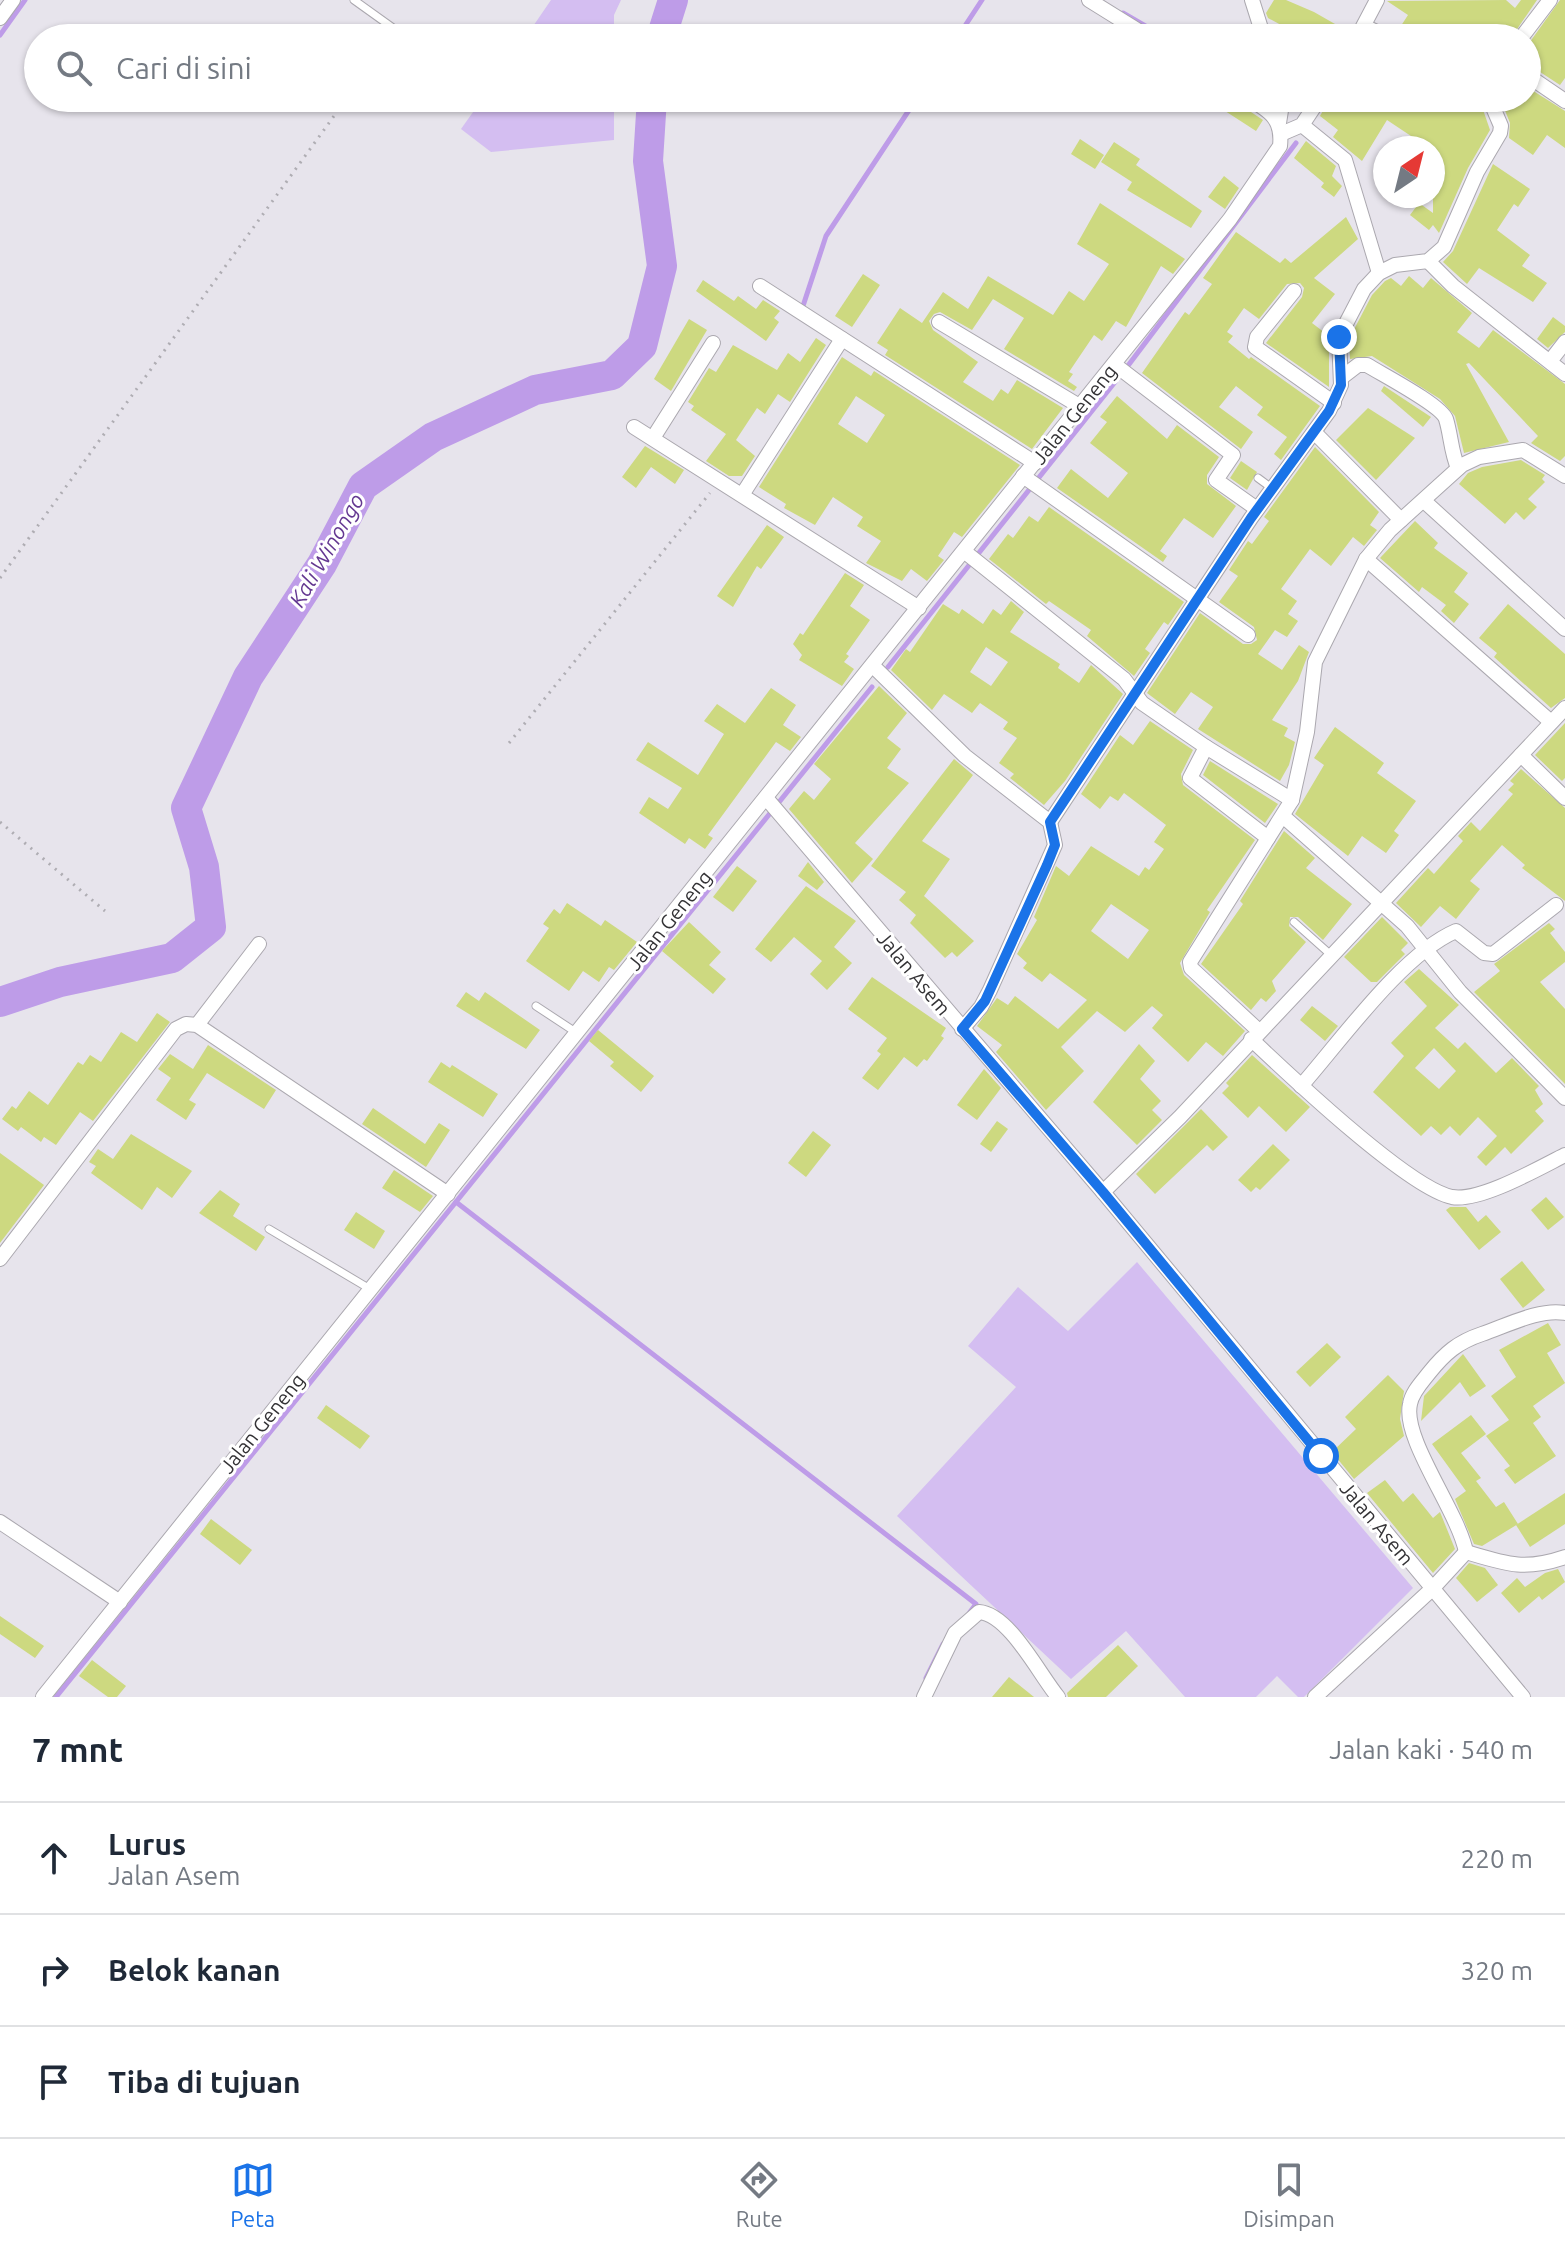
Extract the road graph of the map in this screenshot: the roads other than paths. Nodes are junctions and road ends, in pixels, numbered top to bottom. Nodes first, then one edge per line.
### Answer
1 (13, 0) edge
2 (354, 0) edge
3 (1089, 0) edge
4 (1252, 0) edge
5 (1377, 0) edge
6 (1548, 1) edge
7 (0, 18) edge
8 (387, 24) edge
9 (1128, 24) edge
10 (1260, 24) edge
11 (1364, 24) edge
12 (1531, 24) edge
13 (1541, 85) edge
14 (1565, 101) edge
15 (1270, 112) edge
16 (1282, 112) edge
17 (1310, 112) edge
18 (1495, 112) edge
19 (1302, 125) junction
20 (1280, 128) junction
21 (1428, 261) junction
22 (1379, 273) junction
23 (760, 286) dead end
24 (1294, 291) dead end
25 (939, 322) dead end
26 (842, 339) junction
27 (1565, 342) edge
28 (713, 343) dead end
29 (1551, 360) junction
30 (1114, 364) junction
31 (1565, 374) edge
32 (1341, 378) junction
33 (1334, 403) junction
34 (1081, 407) junction
35 (634, 427) dead end
36 (1316, 434) junction
37 (653, 438) junction
38 (1035, 463) junction
39 (1458, 468) junction
40 (1565, 476) edge
41 (1258, 478) dead end
42 (1032, 483) junction
43 (1273, 489) junction
44 (742, 495) junction
45 (1424, 501) junction
46 (1257, 509) junction
47 (1401, 520) junction
48 (973, 558) junction
49 (1366, 559) junction
50 (1198, 600) junction
51 (919, 608) junction
52 (1565, 629) edge
53 (1248, 635) dead end
54 (873, 666) junction
55 (1137, 693) junction
56 (1565, 708) edge
57 (1551, 722) junction
58 (1206, 747) junction
59 (1521, 755) junction
60 (1565, 798) edge
61 (767, 799) junction
62 (1292, 800) junction
63 (1284, 817) junction
64 (1050, 822) junction
65 (1268, 838) junction
66 (1379, 904) junction
67 (1556, 905) dead end
68 (1294, 922) dead end
69 (259, 944) dead end
70 (1427, 949) junction
71 (1331, 955) junction
72 (536, 1006) dead end
73 (197, 1025) junction
74 (962, 1029) junction
75 (578, 1034) junction
76 (1255, 1035) junction
77 (1301, 1086) junction
78 (1565, 1098) edge
79 (1565, 1155) edge
80 (1103, 1192) junction
81 (448, 1194) junction
82 (269, 1229) dead end
83 (0, 1259) edge
84 (371, 1289) junction
85 (1565, 1313) edge
86 (0, 1522) edge
87 (1466, 1552) junction
88 (1565, 1557) edge
89 (1432, 1589) junction
90 (120, 1602) junction
91 (43, 1697) edge
92 (924, 1697) edge
93 (1058, 1697) edge
94 (1315, 1697) edge
95 (1523, 1697) edge

1 - 7 street
2 - 8 lane
3 - 9 street
4 - 10 street
5 - 11 street
6 - 12 street
13 - 14 street
15 - 20 street
16 - 20 street, Jalan Geneng
17 - 19 street
18 - 21 street
19 - 20 street
19 - 22 street
20 - 30 street, Jalan Geneng
21 - 22 street
21 - 29 street
22 - 32 street
23 - 26 street
24 - 33 street
25 - 34 street
26 - 38 street
26 - 44 street
27 - 29 street
28 - 37 street
29 - 31 street
30 - 34 street, Jalan Geneng
30 - 46 street
32 - 33 street
32 - 39 street
33 - 36 street
34 - 38 street, Jalan Geneng
35 - 37 street
36 - 43 street
36 - 47 street
37 - 44 street
38 - 42 street, Jalan Geneng
39 - 40 street
39 - 45 street
41 - 43 lane
42 - 48 street, Jalan Geneng
42 - 50 street
43 - 46 street
44 - 51 street
45 - 47 street
45 - 52 street
46 - 50 street
47 - 49 street
48 - 51 street, Jalan Geneng
48 - 55 street
49 - 57 street
49 - 62 street
50 - 53 street
50 - 55 street
51 - 54 street, Jalan Geneng
54 - 61 street, Jalan Geneng
54 - 64 street
55 - 58 street
55 - 64 street
56 - 57 street
57 - 59 street
58 - 62 street
58 - 65 street
59 - 60 street
59 - 66 street
61 - 74 street, Jalan Asem
61 - 75 street, Jalan Geneng
62 - 63 street
63 - 65 street
63 - 66 street
64 - 74 street
65 - 76 street
66 - 70 street
66 - 71 street
67 - 70 street
68 - 71 lane
69 - 73 street
70 - 77 street
70 - 78 street
71 - 76 street
72 - 75 lane
73 - 81 street
73 - 83 street
74 - 80 street, Jalan Asem
75 - 81 street, Jalan Geneng
76 - 77 street
76 - 80 street
77 - 79 street
80 - 89 street, Jalan Asem
81 - 84 street, Jalan Geneng
82 - 84 lane
84 - 90 street, Jalan Geneng
85 - 87 street
86 - 90 street
87 - 88 street
87 - 89 street
89 - 94 street
89 - 95 street, Jalan Asem
90 - 91 street, Jalan Geneng
92 - 93 street

